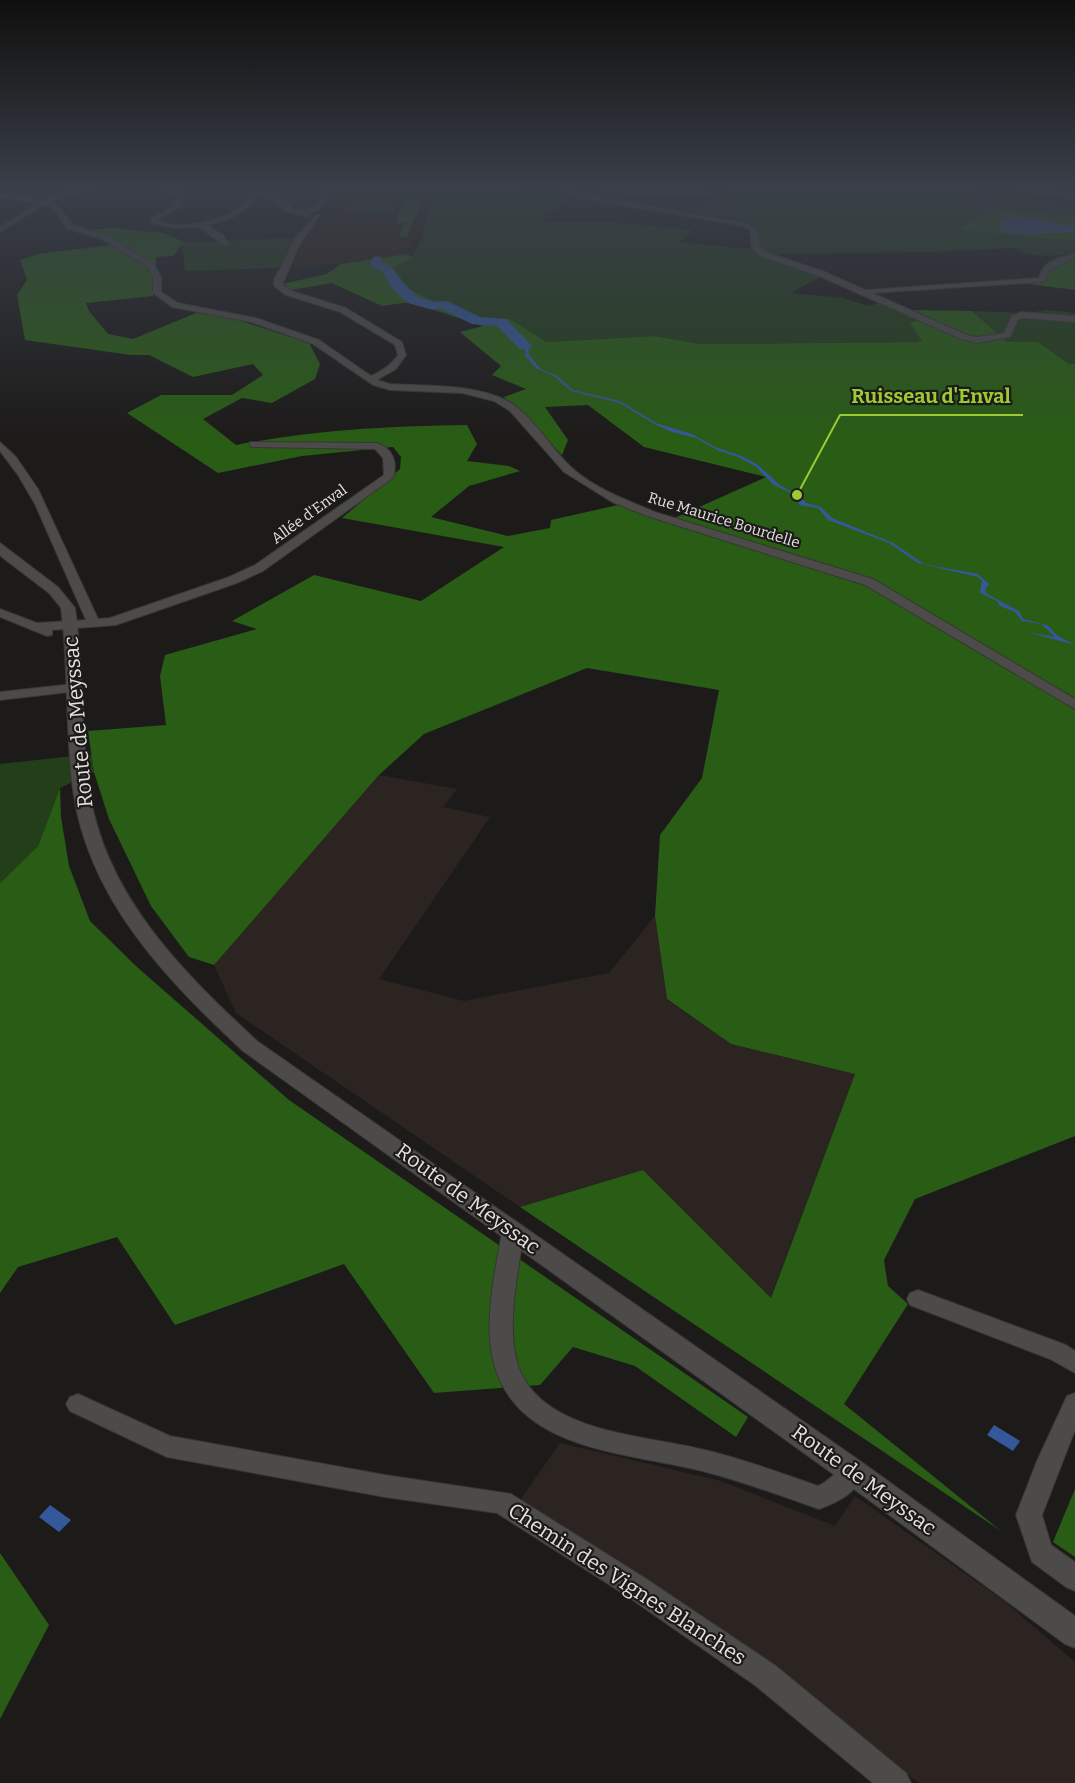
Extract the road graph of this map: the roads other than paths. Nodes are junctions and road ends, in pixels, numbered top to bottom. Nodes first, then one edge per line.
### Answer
1 (154, 270) edge
2 (283, 270) edge
3 (811, 270) edge
4 (1045, 270) edge
5 (862, 291) junction
6 (1075, 319) edge
7 (370, 379) junction
8 (254, 444) dead end
9 (0, 445) edge
10 (0, 547) edge
11 (0, 613) edge
12 (93, 623) junction
13 (70, 627) junction
14 (73, 688) junction
15 (0, 696) edge
16 (1075, 705) edge
17 (513, 1232) junction
18 (918, 1299) dead end
19 (1075, 1363) edge
20 (1075, 1403) edge
21 (78, 1404) dead end
22 (853, 1472) junction
23 (1075, 1578) edge
24 (1075, 1634) edge
25 (897, 1783) edge

1 - 7 street, Rue Maurice Bourdelle
2 - 7 street
3 - 5 street
4 - 5 street
5 - 6 street
7 - 16 street, Rue Maurice Bourdelle
8 - 12 street, Allée d'Enval
9 - 12 street
10 - 13 main road, Route de Meyssac
11 - 13 street
12 - 13 street, Allée d'Enval
13 - 14 main road, Route de Meyssac
14 - 15 street
14 - 17 main road, Route de Meyssac
17 - 22 main road, Route de Meyssac
17 - 22 street
18 - 19 street
20 - 23 street
21 - 25 street, Chemin des Vignes Blanches
22 - 24 main road, Route de Meyssac

